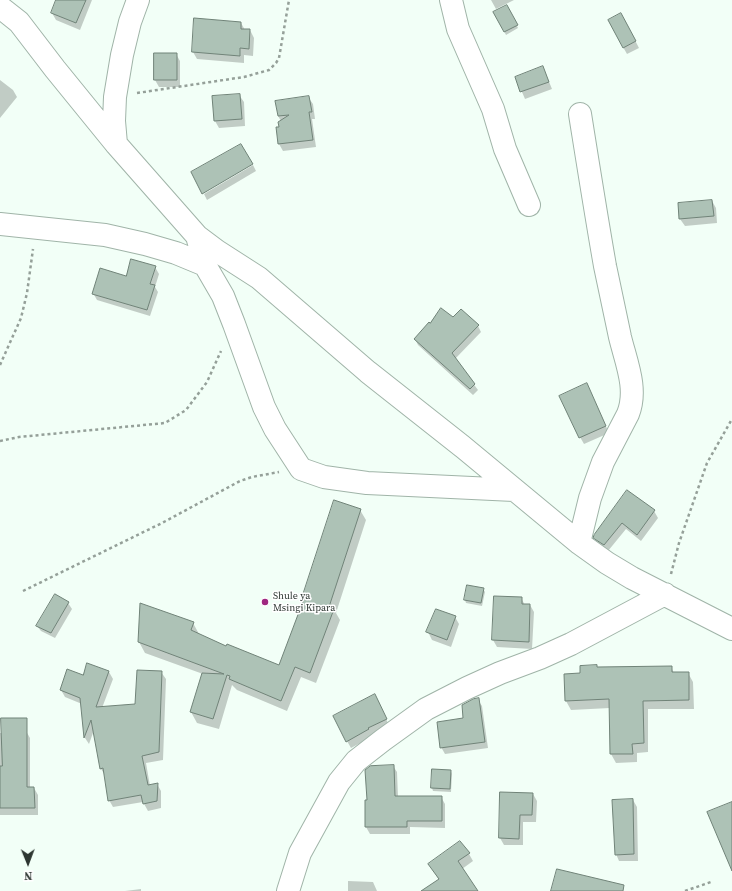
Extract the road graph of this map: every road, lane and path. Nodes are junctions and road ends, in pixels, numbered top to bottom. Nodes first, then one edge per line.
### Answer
1 (138, 0) edge
2 (289, 0) edge
3 (452, 0) edge
4 (0, 7) edge
5 (115, 97) junction
6 (580, 114) dead end
7 (116, 144) junction
8 (528, 205) dead end
9 (0, 224) edge
10 (36, 228) junction
11 (197, 236) junction
12 (205, 265) junction
13 (234, 324) junction
14 (0, 365) edge
15 (732, 419) edge
16 (0, 441) edge
17 (301, 468) junction
18 (514, 490) junction
19 (579, 543) junction
20 (23, 591) dead end
21 (665, 594) junction
22 (732, 629) edge
23 (711, 882) dead end
24 (288, 891) edge
25 (685, 891) edge

1 - 5 street
2 - 5 path
3 - 8 street
4 - 7 street
5 - 7 street
6 - 19 street
7 - 11 street
9 - 10 street
10 - 12 street
10 - 14 path
11 - 12 street
11 - 18 street
12 - 13 street
13 - 16 path
13 - 17 street
15 - 21 path
17 - 18 street
17 - 20 path
18 - 19 street
19 - 21 street
21 - 22 street
21 - 24 street
23 - 25 path

